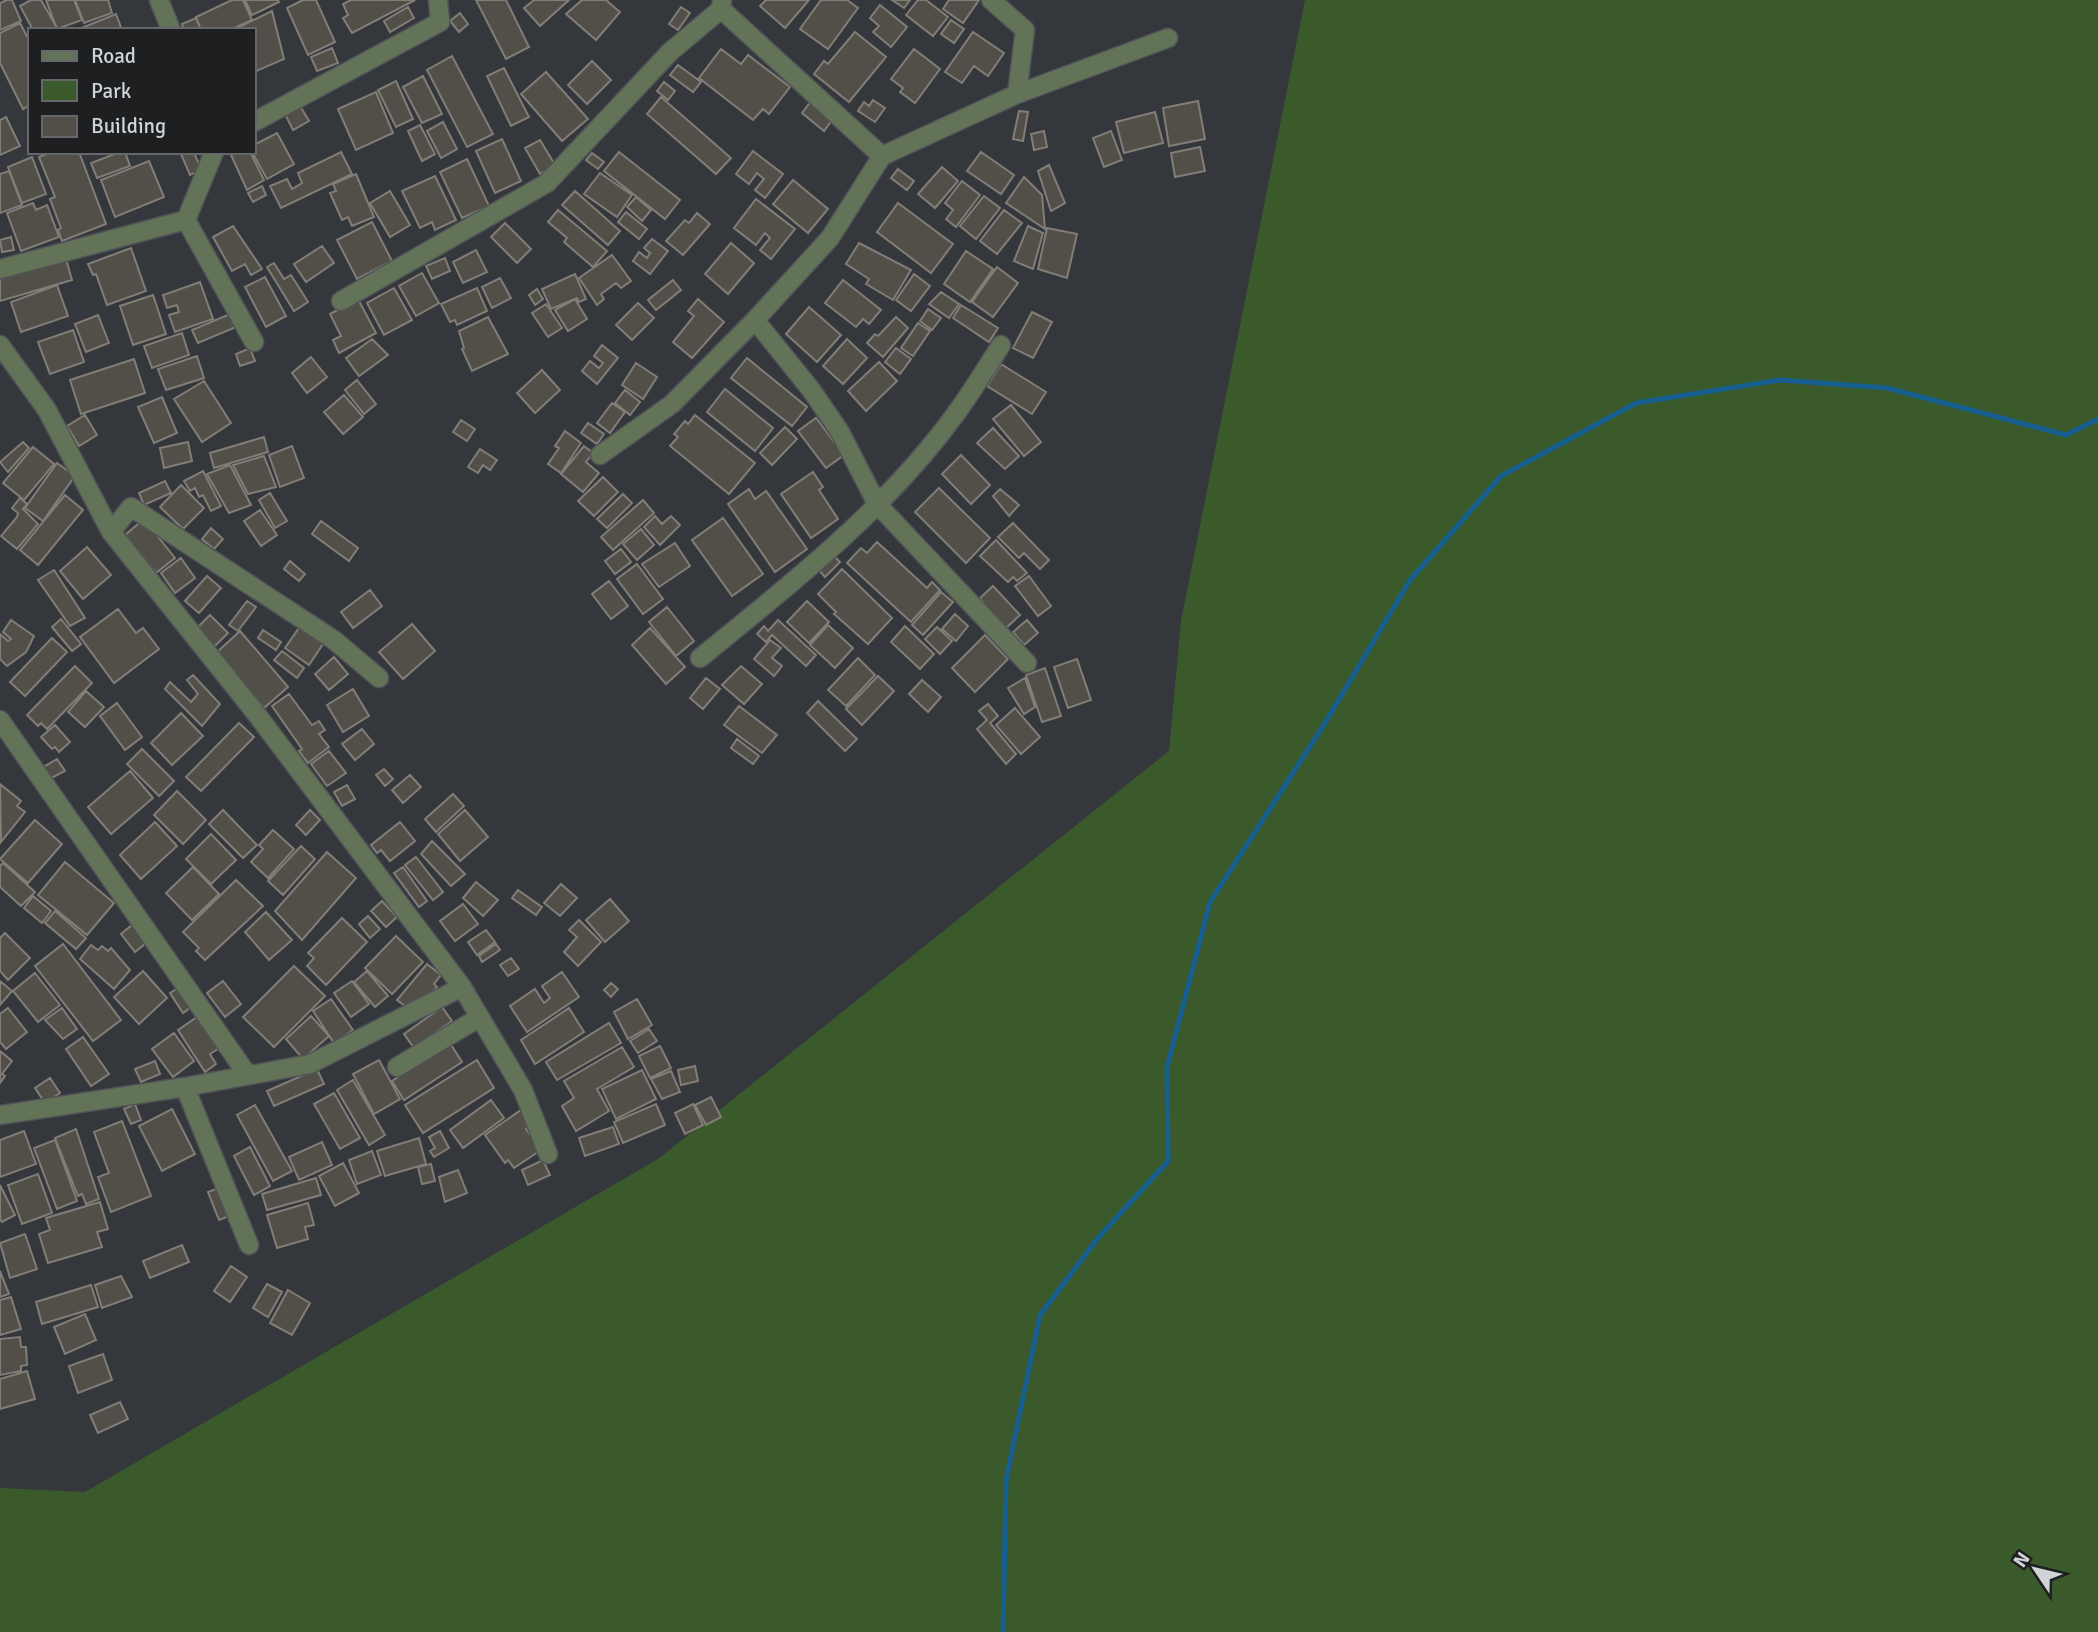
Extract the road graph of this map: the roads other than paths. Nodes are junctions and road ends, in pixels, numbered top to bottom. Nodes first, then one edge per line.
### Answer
1 (159, 0) edge
2 (439, 0) edge
3 (991, 0) edge
4 (722, 4) edge
5 (171, 28) edge
6 (1168, 38) dead end
7 (1017, 94) junction
8 (256, 121) edge
9 (213, 154) edge
10 (882, 156) junction
11 (186, 220) junction
12 (0, 269) edge
13 (341, 301) dead end
14 (755, 320) junction
15 (254, 342) dead end
16 (0, 345) edge
17 (1001, 345) dead end
18 (600, 455) dead end
19 (877, 504) junction
20 (111, 532) junction
21 (700, 658) dead end
22 (1027, 663) dead end
23 (379, 678) dead end
24 (0, 720) edge
25 (462, 987) junction
26 (481, 1017) junction
27 (397, 1067) dead end
28 (247, 1074) junction
29 (185, 1087) junction
30 (0, 1115) edge
31 (548, 1154) dead end
32 (249, 1245) dead end

1 - 5 street
2 - 8 street
3 - 7 street
4 - 10 street
4 - 13 street
6 - 7 street
7 - 10 street
9 - 11 street
10 - 14 street
11 - 12 street
11 - 15 street
14 - 18 street
14 - 19 street
16 - 20 street
17 - 19 street
19 - 21 street
19 - 22 street
20 - 23 street
20 - 25 street
24 - 28 street
25 - 26 street
25 - 28 street
26 - 27 street
26 - 31 street
28 - 29 street
29 - 30 street
29 - 32 street

